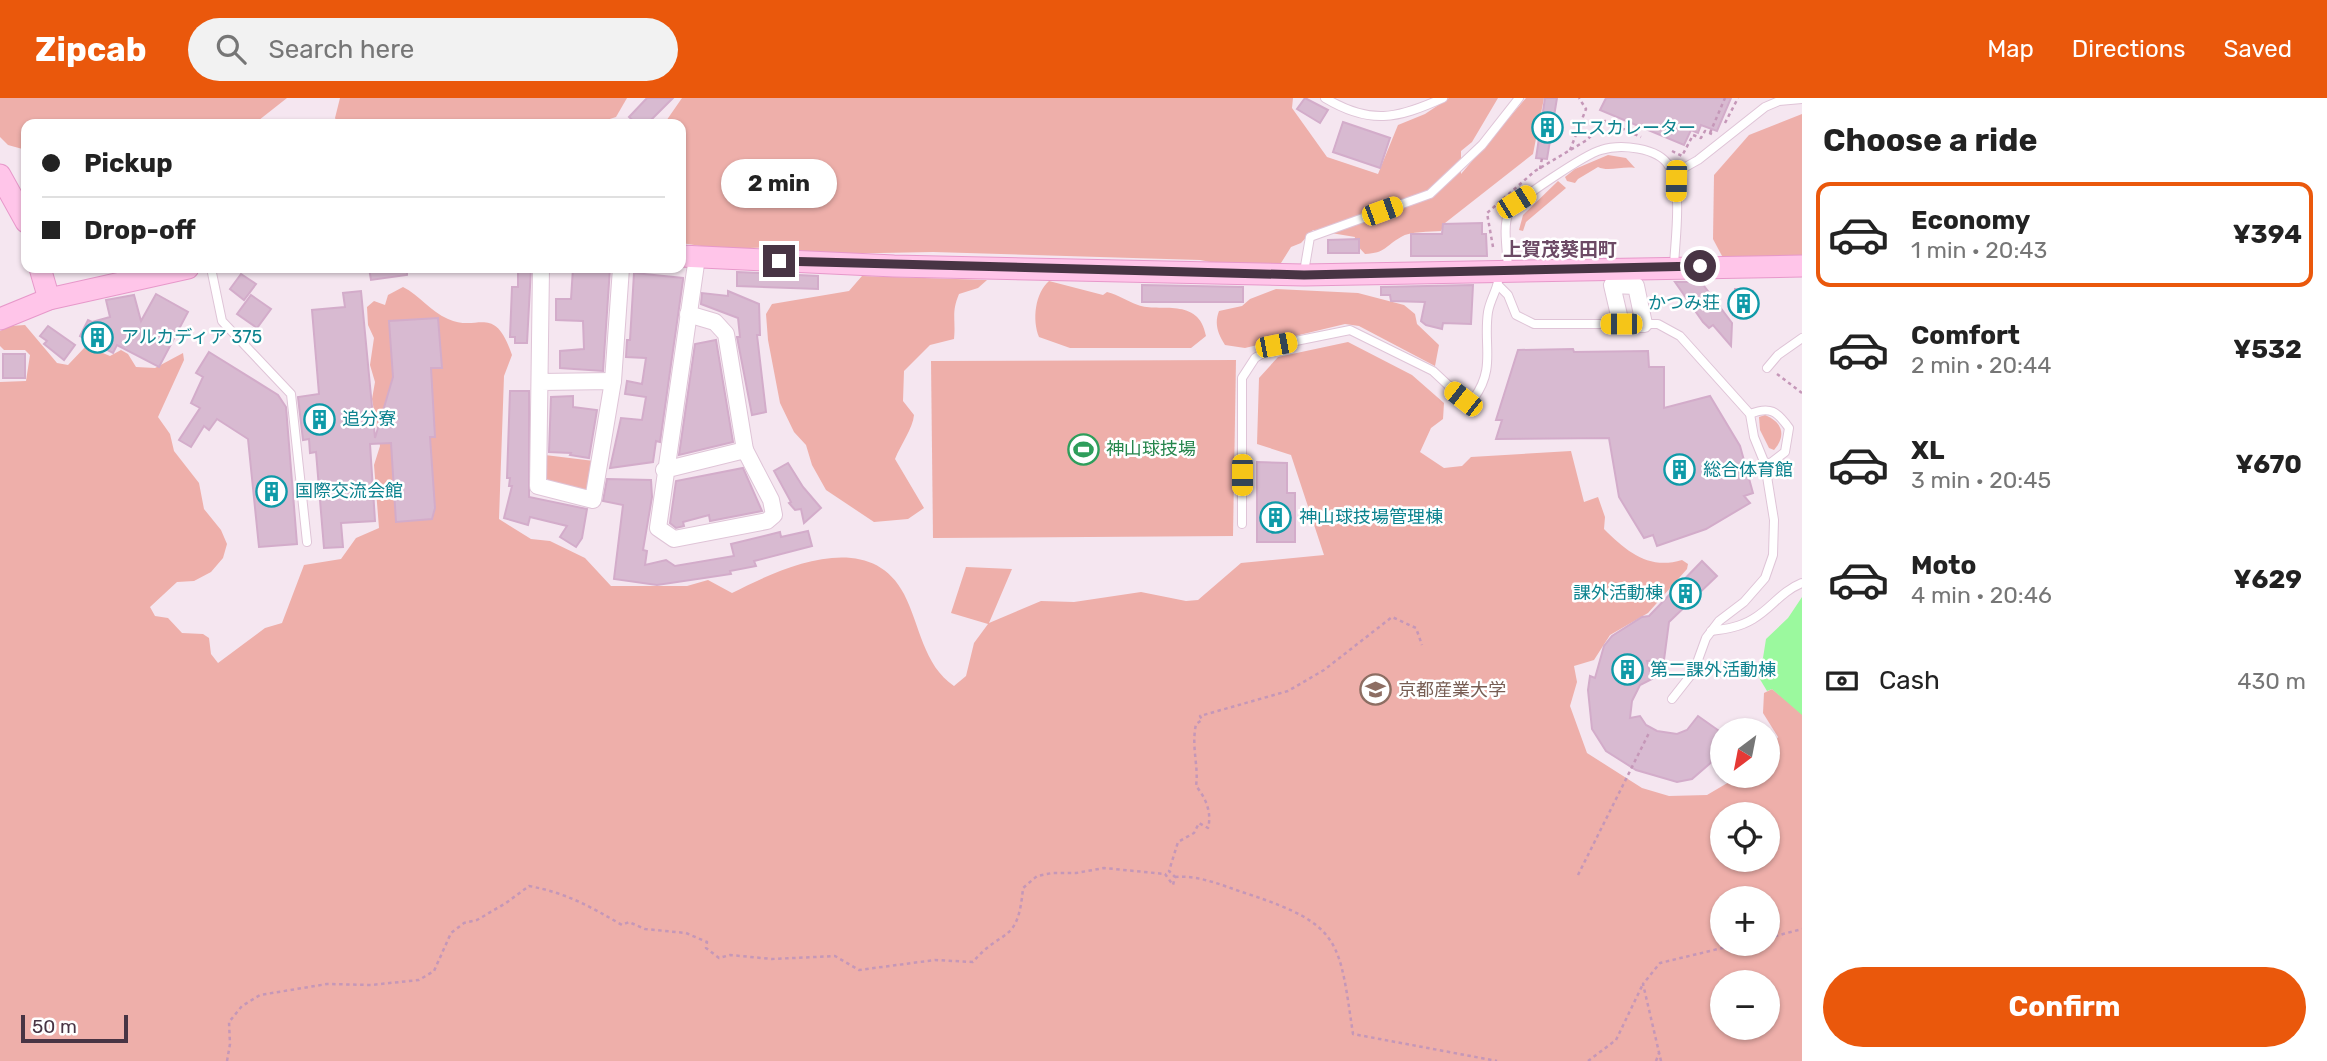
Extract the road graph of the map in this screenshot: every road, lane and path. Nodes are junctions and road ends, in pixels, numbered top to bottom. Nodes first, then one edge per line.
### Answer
1 (1325, 98) edge
2 (1443, 98) edge
3 (1519, 98) edge
4 (1579, 98) edge
5 (1726, 98) edge
6 (1802, 99) edge
7 (1764, 103) edge
8 (1639, 127) dead end
9 (1710, 133) dead end
10 (1635, 134) dead end
11 (1570, 150) dead end
12 (1542, 158) dead end
13 (1541, 169) dead end
14 (0, 174) edge
15 (1673, 174) junction
16 (21, 213) edge
17 (689, 256) edge
18 (1802, 266) edge
19 (1674, 267) junction
20 (41, 273) edge
21 (166, 273) edge
22 (212, 273) edge
23 (541, 273) edge
24 (621, 273) edge
25 (1304, 275) junction
26 (1501, 276) junction
27 (49, 299) junction
28 (688, 314) junction
29 (0, 319) edge
30 (1621, 324) junction
31 (1644, 324) junction
32 (1802, 338) edge
33 (1768, 368) joint
34 (613, 381) junction
35 (540, 382) junction
36 (1802, 393) edge
37 (1750, 414) junction
38 (745, 450) junction
39 (1765, 464) junction
40 (664, 470) junction
41 (1242, 524) dead end
42 (307, 542) dead end
43 (1802, 583) edge
44 (1711, 631) junction
45 (1422, 645) dead end
46 (1672, 699) dead end
47 (1648, 733) dead end
48 (1578, 875) dead end
49 (1175, 877) junction
50 (1802, 929) edge
51 (1780, 934) edge
52 (1710, 951) edge
53 (1643, 984) junction
54 (1659, 1053) junction
55 (227, 1061) edge
56 (1497, 1061) edge
57 (1588, 1061) edge
58 (1656, 1061) edge
59 (1661, 1061) edge

1 - 2 lane
3 - 25 lane
4 - 11 path
5 - 9 path
6 - 7 lane
7 - 15 lane
8 - 10 path
12 - 13 path
14 - 16 street
15 - 19 lane
15 - 26 lane
17 - 25 street
17 - 28 street
18 - 19 street
19 - 26 street
20 - 27 street
21 - 27 street
22 - 42 lane
23 - 35 street
24 - 34 street
25 - 26 street
26 - 30 lane
26 - 41 lane
27 - 29 street
28 - 38 street
28 - 40 street
30 - 31 street
30 - 31 street
31 - 37 lane
32 - 33 lane
33 - 36 path
34 - 35 street
34 - 35 street
37 - 39 lane
37 - 39 lane
38 - 40 street
38 - 40 street
39 - 44 lane
43 - 44 lane
44 - 46 lane
45 - 49 path
47 - 48 path
49 - 55 path
49 - 56 path
50 - 51 path
52 - 53 path
53 - 54 path
53 - 57 path
54 - 58 path
54 - 59 path

